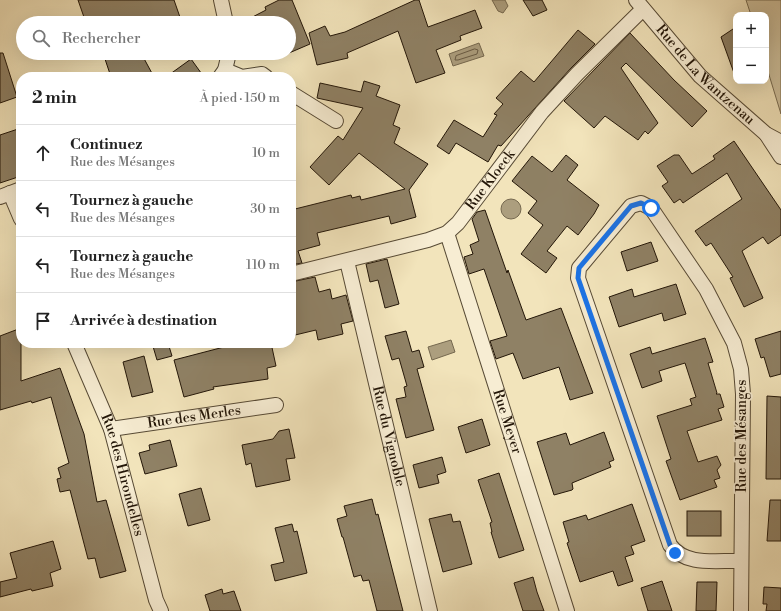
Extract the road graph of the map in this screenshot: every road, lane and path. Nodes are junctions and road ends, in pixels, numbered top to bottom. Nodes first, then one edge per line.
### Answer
1 (221, 0) edge
2 (640, 5) edge
3 (224, 16) edge
4 (226, 60) edge
5 (222, 72) edge
6 (296, 96) edge
7 (336, 121) dead end
8 (766, 134) junction
9 (781, 142) edge
10 (781, 157) edge
11 (10, 193) edge
12 (16, 207) edge
13 (447, 233) junction
14 (347, 261) junction
15 (296, 273) edge
16 (76, 348) edge
17 (276, 405) dead end
18 (111, 429) junction
19 (741, 561) junction
20 (161, 611) edge
21 (430, 611) edge
22 (567, 611) edge
23 (741, 611) edge

1 - 3 street
2 - 8 street, Rue de La Wantzenau
2 - 13 street, Rue Kloeck
4 - 5 street
6 - 7 street
8 - 9 street, Rue de La Wantzenau
8 - 10 street
11 - 12 street
13 - 14 street, Rue Kloeck
13 - 22 street, Rue Meyer
14 - 15 street, Rue Kloeck
14 - 21 street, Rue du Vignoble
16 - 18 street, Rue des Hirondelles
17 - 18 street, Rue des Merles
18 - 20 street, Rue des Hirondelles
19 - 19 street, Rue des Mésanges
19 - 23 street, Rue des Mésanges

